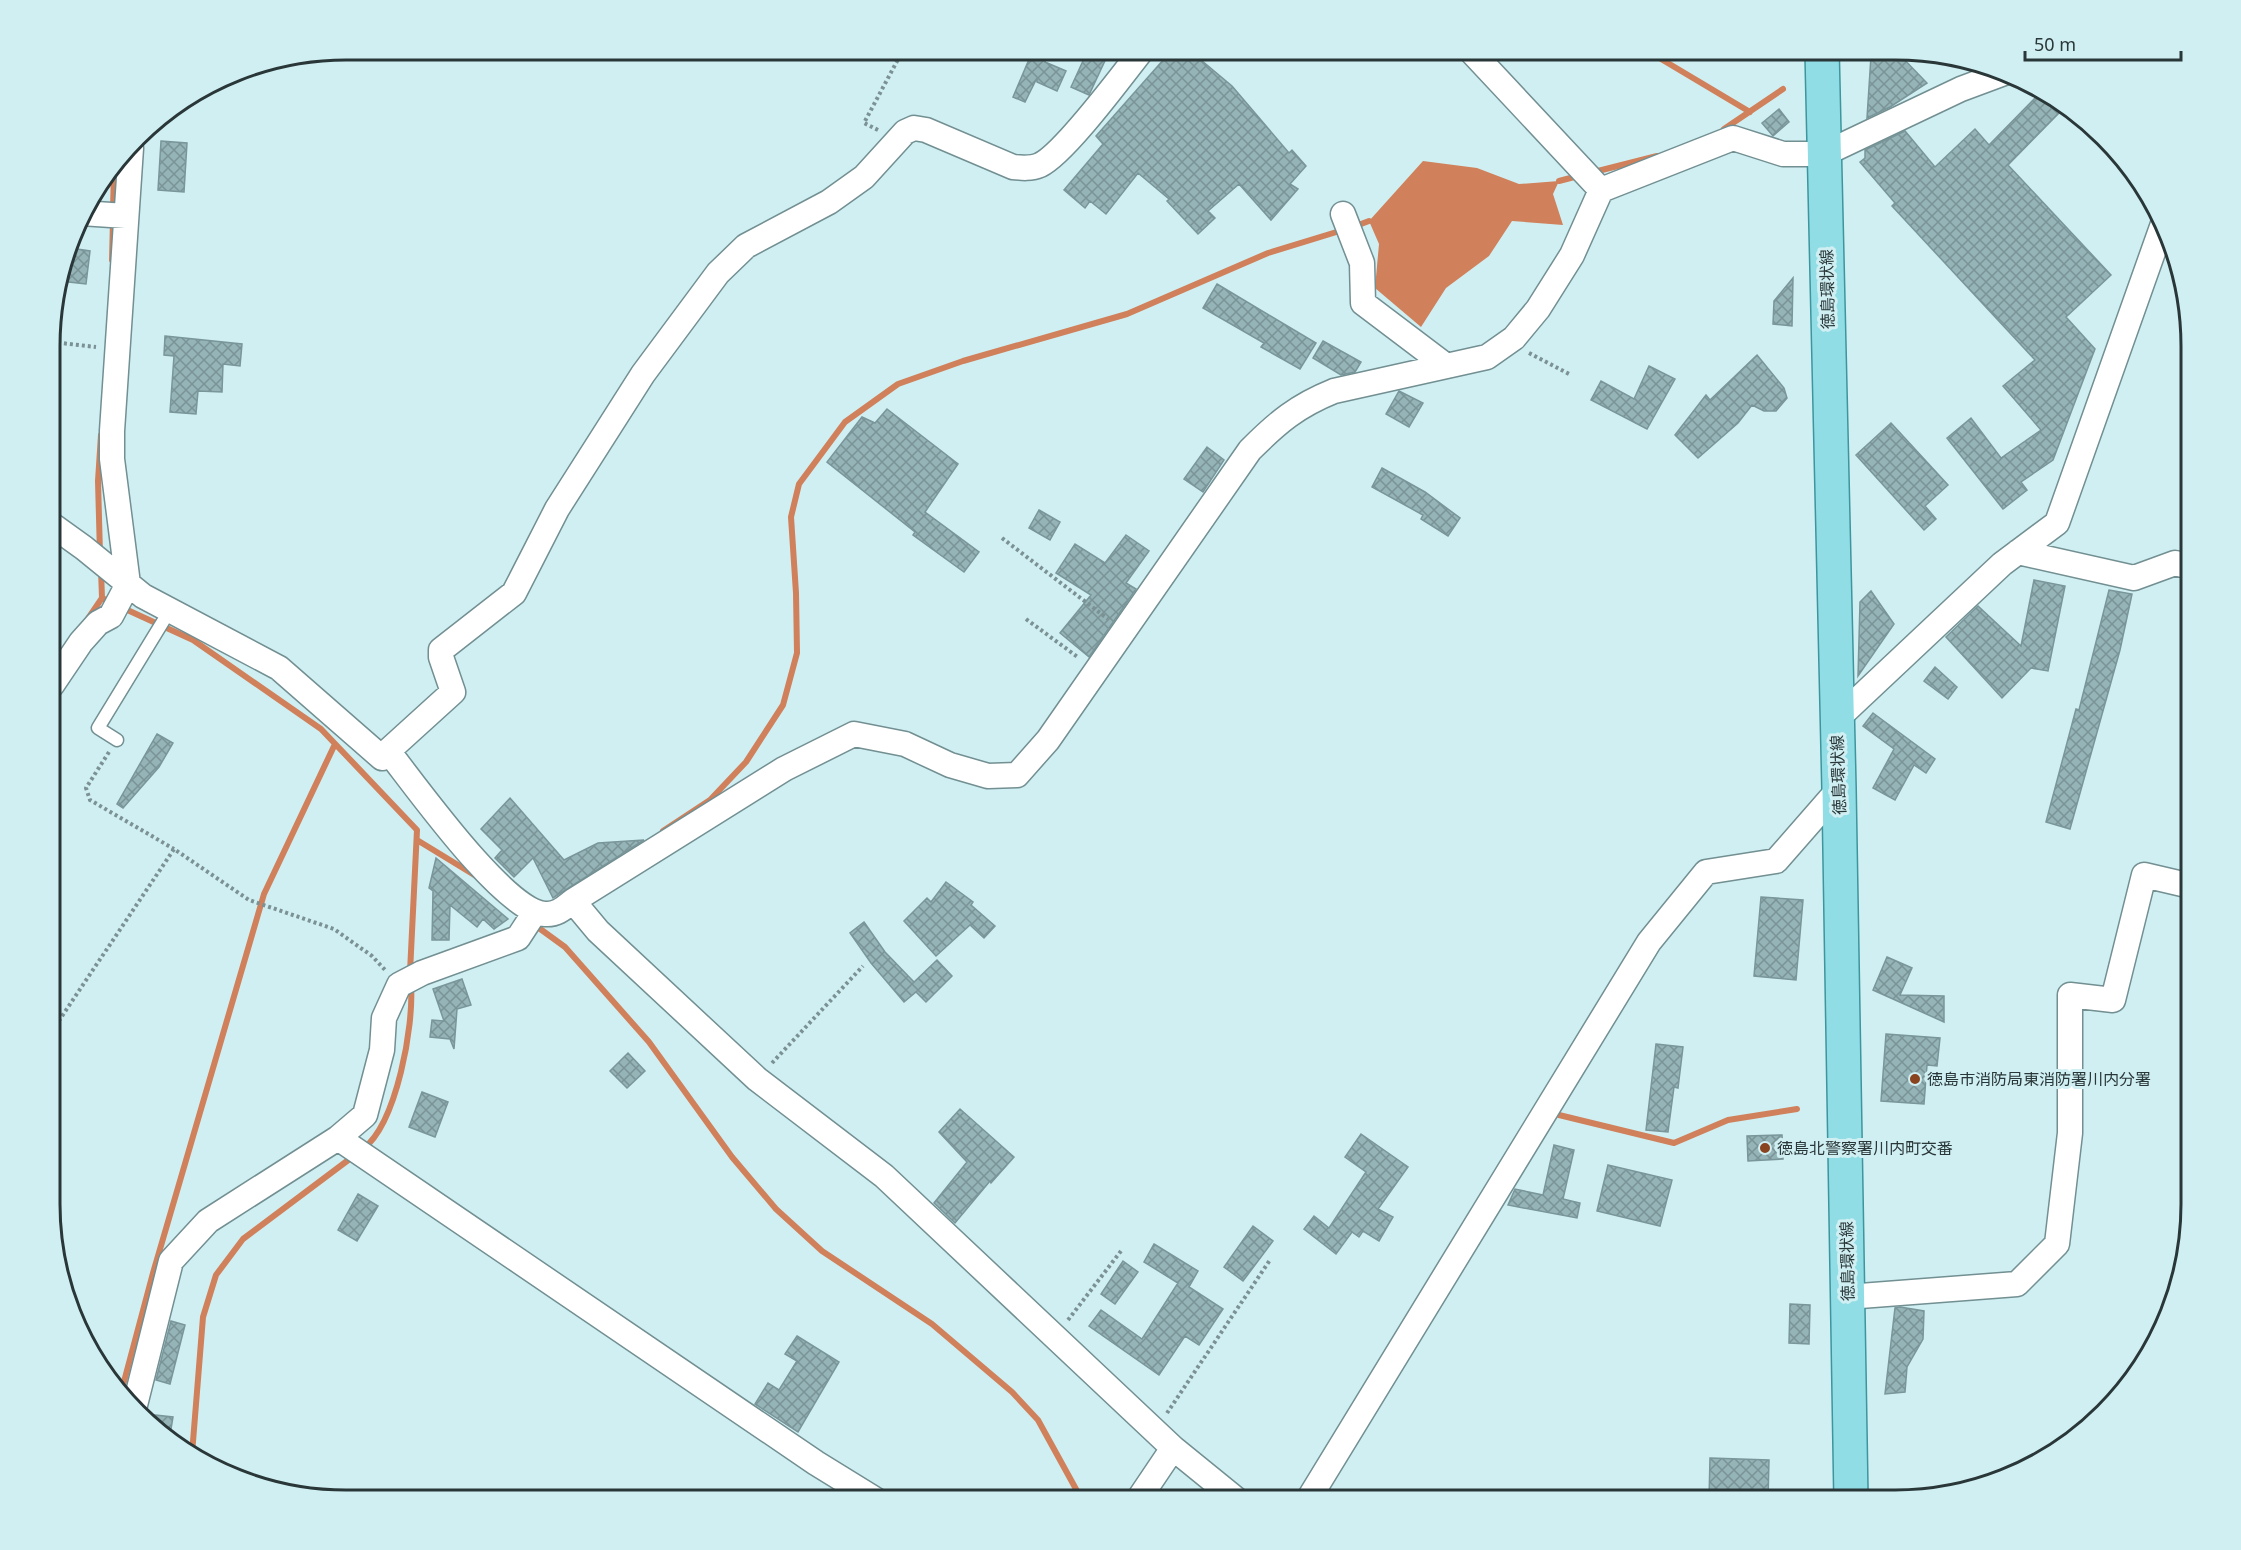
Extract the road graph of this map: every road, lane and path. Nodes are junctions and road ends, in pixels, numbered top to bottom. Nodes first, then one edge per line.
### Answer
1 (898, 60) edge
2 (1134, 60) edge
3 (1479, 60) edge
4 (1822, 60) edge
5 (1993, 77) edge
6 (898, 140) junction
7 (1824, 154) junction
8 (130, 158) edge
9 (1601, 190) junction
10 (92, 214) edge
11 (1343, 214) dead end
12 (126, 216) junction
13 (2159, 236) edge
14 (1508, 342) junction
15 (60, 343) edge
16 (87, 346) dead end
17 (1445, 365) junction
18 (1571, 375) dead end
19 (60, 532) edge
20 (1002, 538) dead end
21 (2018, 552) junction
22 (2181, 564) edge
23 (114, 576) junction
24 (165, 619) junction
25 (1026, 619) dead end
26 (1124, 631) junction
27 (1096, 670) junction
28 (60, 673) edge
29 (1837, 719) junction
30 (117, 740) joint
31 (388, 751) junction
32 (1839, 789) junction
33 (174, 849) junction
34 (2181, 884) edge
35 (573, 901) junction
36 (531, 920) junction
37 (863, 966) dead end
38 (409, 980) junction
39 (60, 1020) edge
40 (757, 1079) junction
41 (352, 1147) junction
42 (1121, 1251) dead end
43 (1270, 1260) dead end
44 (1847, 1297) junction
45 (1054, 1337) junction
46 (137, 1399) edge
47 (1154, 1431) junction
48 (1173, 1448) junction
49 (860, 1490) edge
50 (1145, 1490) edge
51 (1225, 1490) edge
52 (1314, 1490) edge
53 (1851, 1490) edge

1 - 6 path
2 - 6 street
3 - 9 street
4 - 7 main road, 徳島環状線
5 - 7 street
6 - 31 street
7 - 9 street
7 - 29 main road, 徳島環状線
8 - 12 street
9 - 14 street
10 - 12 street
11 - 17 street
12 - 23 street
13 - 21 street
14 - 17 street
14 - 18 path
15 - 16 path
17 - 26 street
19 - 23 street
20 - 26 path
21 - 22 street
21 - 29 street
23 - 24 street
23 - 28 street
24 - 30 lane
24 - 31 street
25 - 27 path
26 - 27 street
27 - 35 street
29 - 32 main road, 徳島環状線
30 - 33 path
31 - 36 street
32 - 44 main road, 徳島環状線
32 - 52 street
33 - 38 path
33 - 39 path
34 - 44 street
35 - 36 street
35 - 40 street
36 - 38 street
37 - 40 path
38 - 41 street
40 - 45 street
41 - 46 street
41 - 49 street
42 - 45 path
43 - 47 path
44 - 53 main road, 徳島環状線
45 - 47 street
47 - 48 street
48 - 50 street
48 - 51 street

